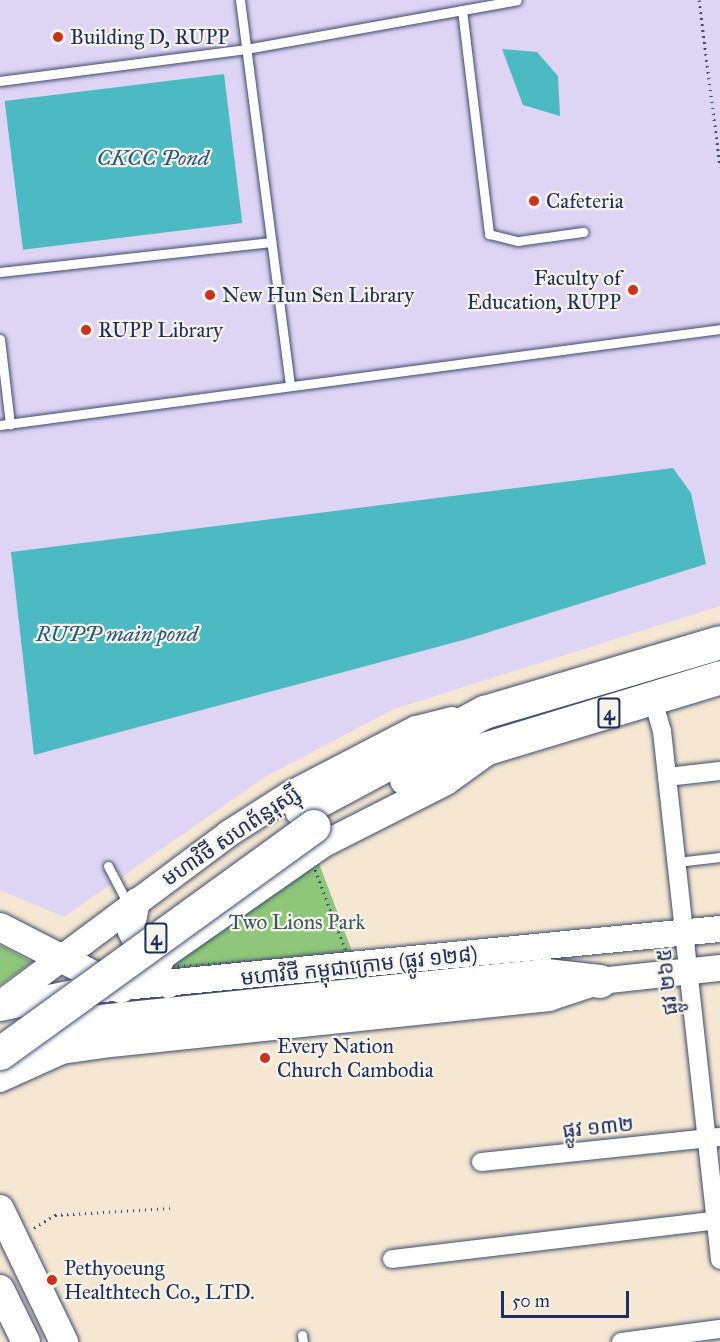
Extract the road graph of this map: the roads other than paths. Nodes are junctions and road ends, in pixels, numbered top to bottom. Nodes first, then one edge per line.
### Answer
1 (240, 0) edge
2 (449, 0) edge
3 (517, 0) edge
4 (462, 10) junction
5 (451, 12) junction
6 (246, 50) junction
7 (0, 81) edge
8 (583, 232) dead end
9 (271, 242) junction
10 (0, 272) edge
11 (720, 329) edge
12 (0, 339) edge
13 (290, 386) junction
14 (5, 424) edge
15 (720, 642) edge
16 (720, 677) edge
17 (653, 700) junction
18 (484, 712) junction
19 (496, 746) junction
20 (720, 771) edge
21 (667, 777) junction
22 (307, 818) junction
23 (720, 857) edge
24 (677, 862) junction
25 (108, 866) dead end
26 (133, 904) junction
27 (0, 927) edge
28 (720, 929) edge
29 (685, 932) junction
30 (163, 956) junction
31 (59, 960) junction
32 (720, 968) edge
33 (689, 972) junction
34 (600, 981) junction
35 (168, 986) junction
36 (121, 988) junction
37 (0, 1004) edge
38 (0, 1008) edge
39 (0, 1028) edge
40 (0, 1054) edge
41 (0, 1078) edge
42 (714, 1138) edge
43 (481, 1162) dead end
44 (0, 1209) edge
45 (718, 1220) edge
46 (392, 1259) dead end
47 (720, 1260) edge
48 (1, 1294) edge
49 (720, 1329) edge
50 (26, 1342) edge
51 (64, 1342) edge
52 (621, 1342) edge

1 - 6 lane
2 - 5 lane
3 - 4 lane
4 - 5 lane
4 - 8 lane
5 - 6 lane
6 - 7 lane
6 - 9 lane
9 - 10 lane
9 - 13 lane
11 - 13 lane
12 - 14 lane
13 - 14 lane
15 - 18 highway, មហាវិថី សហព័ន្ធរុស្ស៊ី / 4
16 - 17 highway, មហាវិថី សហព័ន្ធរុស្ស៊ី / 4
17 - 19 highway, មហាវិថី សហព័ន្ធរុស្ស៊ី / 4
17 - 21 street, ផ្លូវ ២៦៥
18 - 22 highway, មហាវិថី សហព័ន្ធរុស្ស៊ី / 4
18 - 26 main road, មហាវិថី សហព័ន្ធរុស្ស៊ី
19 - 22 highway, មហាវិថី សហព័ន្ធរុស្ស៊ី / 4
19 - 30 main road, មហាវិថី សហព័ន្ធរុស្ស៊ី
20 - 21 street
21 - 24 street, ផ្លូវ ២៦៥
22 - 39 highway, 4
22 - 40 highway, 4, bridge
23 - 24 lane
24 - 29 street, ផ្លូវ ២៦៥
25 - 26 lane
26 - 30 main road
26 - 31 main road, មហាវិថី សហព័ន្ធរុស្ស៊ី
27 - 31 main road
28 - 29 main road, មហាវិថី កម្ពុជាក្រោម (ផ្លូវ ១២៨)
29 - 33 street, ផ្លូវ ២៦៥
29 - 35 main road, មហាវិថី កម្ពុជាក្រោម (ផ្លូវ ១២៨)
30 - 35 main road
31 - 36 main road
31 - 37 main road, មហាវិថី សហព័ន្ធរុស្ស៊ី
32 - 33 main road
33 - 34 main road
33 - 42 street, ផ្លូវ ២៦៥
34 - 40 highway
34 - 41 main road
35 - 36 main road, មហាវិថី កម្ពុជាក្រោម (ផ្លូវ ១២៨)
36 - 38 main road, មហាវិថី កម្ពុជាក្រោម (ផ្លូវ ១២៨)
42 - 43 street, ផ្លូវ ១៣២
42 - 45 street, ផ្លូវ ២៦៥
44 - 51 main road
45 - 46 street
45 - 47 street, ផ្លូវ ២៦៥
48 - 50 main road
49 - 52 street

